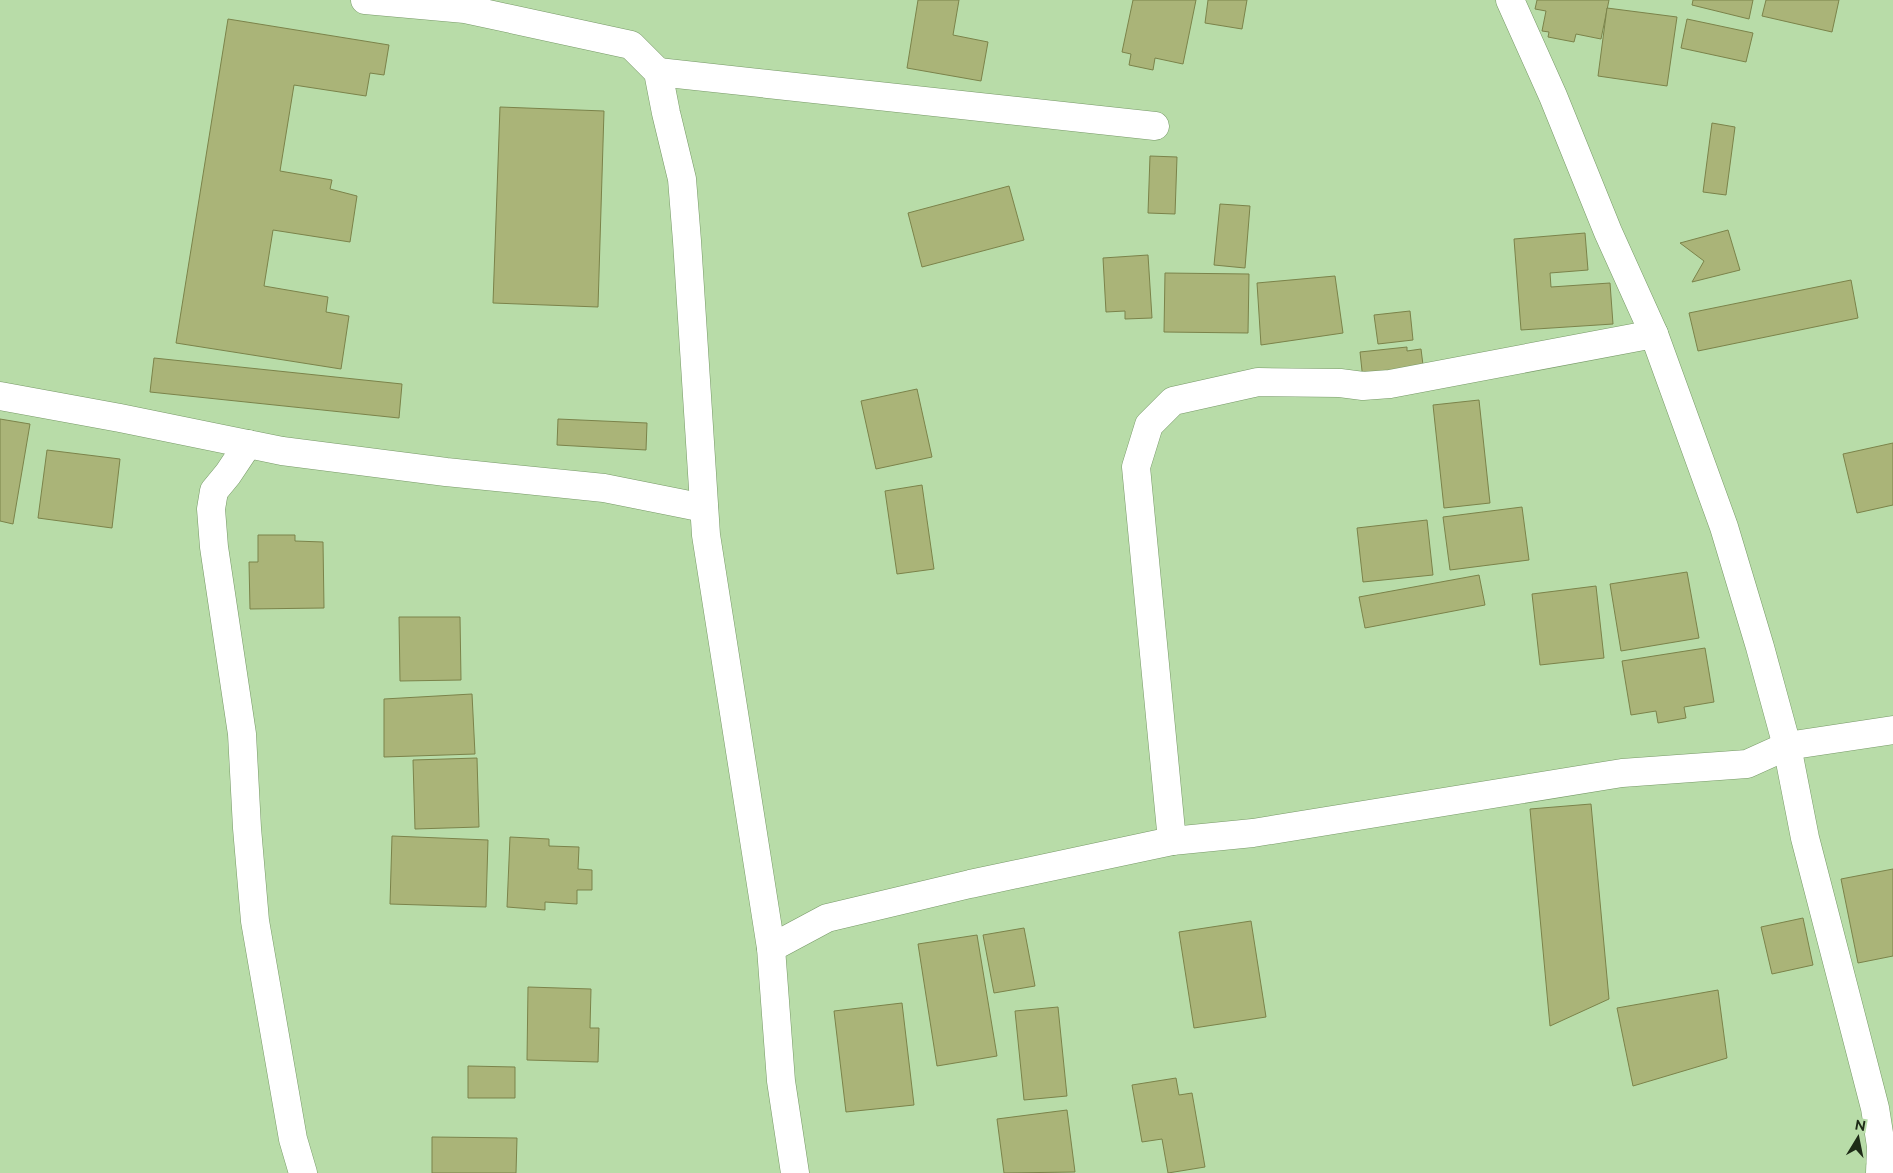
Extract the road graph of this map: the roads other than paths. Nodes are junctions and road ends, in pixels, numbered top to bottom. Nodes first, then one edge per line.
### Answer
1 (365, 0) edge
2 (1510, 0) edge
3 (658, 72) junction
4 (1155, 126) dead end
5 (1654, 334) junction
6 (0, 396) edge
7 (248, 444) junction
8 (704, 508) junction
9 (1893, 730) edge
10 (1787, 746) junction
11 (1172, 841) junction
12 (771, 948) junction
13 (303, 1173) edge
14 (795, 1173) edge
15 (1880, 1173) edge

1 - 3 street
2 - 5 street
3 - 4 street
3 - 8 street
5 - 10 street
5 - 11 street
6 - 7 street
7 - 8 street
7 - 13 street
8 - 12 street
9 - 10 street
10 - 11 street
10 - 15 street
11 - 12 street
12 - 14 street

